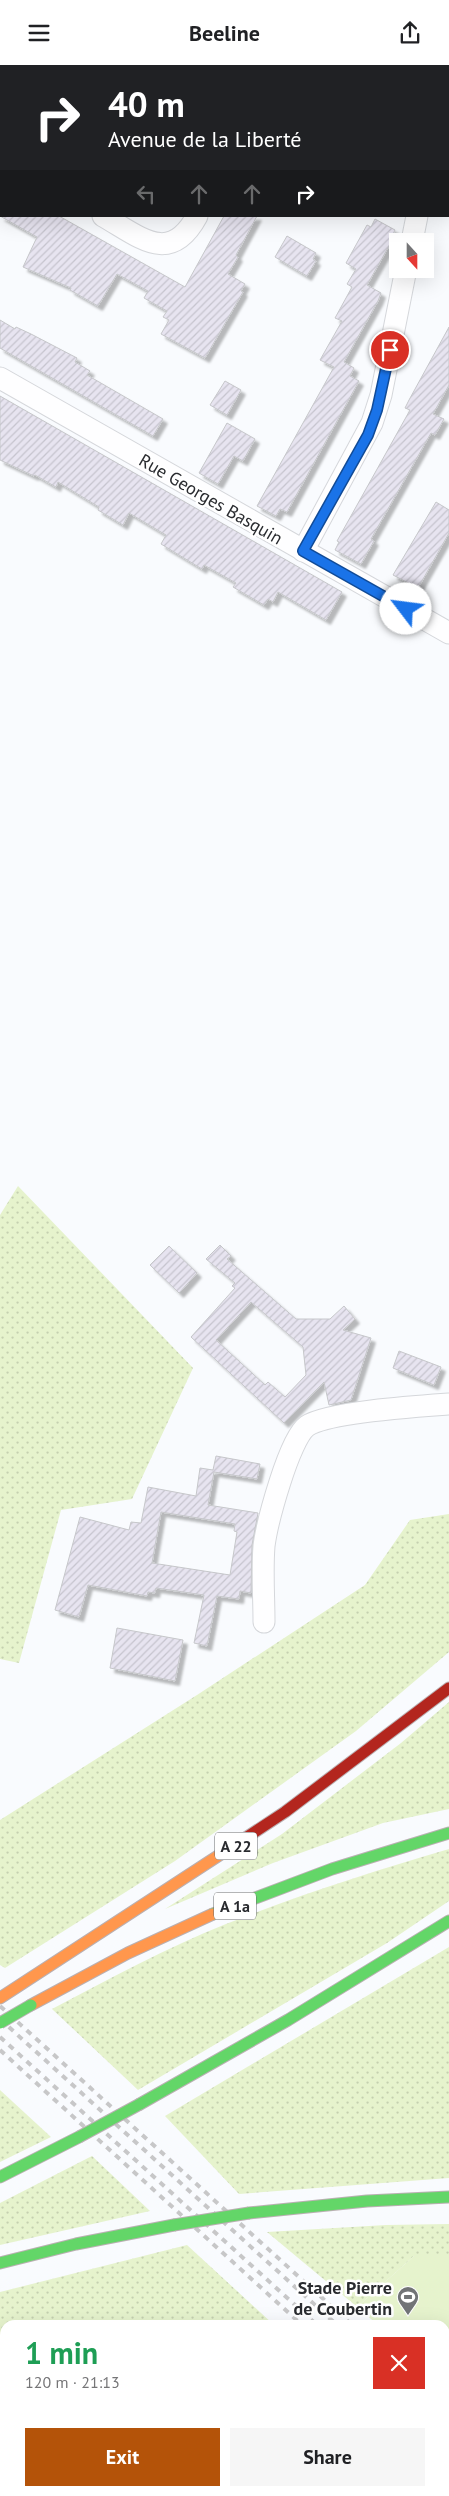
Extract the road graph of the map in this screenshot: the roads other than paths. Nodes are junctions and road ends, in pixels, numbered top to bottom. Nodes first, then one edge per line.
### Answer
1 (106, 217) edge
2 (197, 217) edge
3 (417, 217) edge
4 (414, 233) edge
5 (404, 278) edge
6 (0, 379) edge
7 (303, 551) junction
8 (449, 633) edge
9 (449, 1404) edge
10 (264, 1622) dead end
11 (449, 1688) edge
12 (449, 1833) edge
13 (449, 1921) edge
14 (0, 1998) edge
15 (0, 2023) edge
16 (0, 2177) edge
17 (449, 2197) edge
18 (0, 2263) edge

1 - 2 street
3 - 4 street
5 - 7 street
6 - 7 street, Rue Georges Basquin
7 - 8 street, Rue Georges Basquin
9 - 10 street
11 - 14 highway, A 22
12 - 15 highway, A 1a, bridge
13 - 16 highway, bridge
17 - 18 highway, bridge

